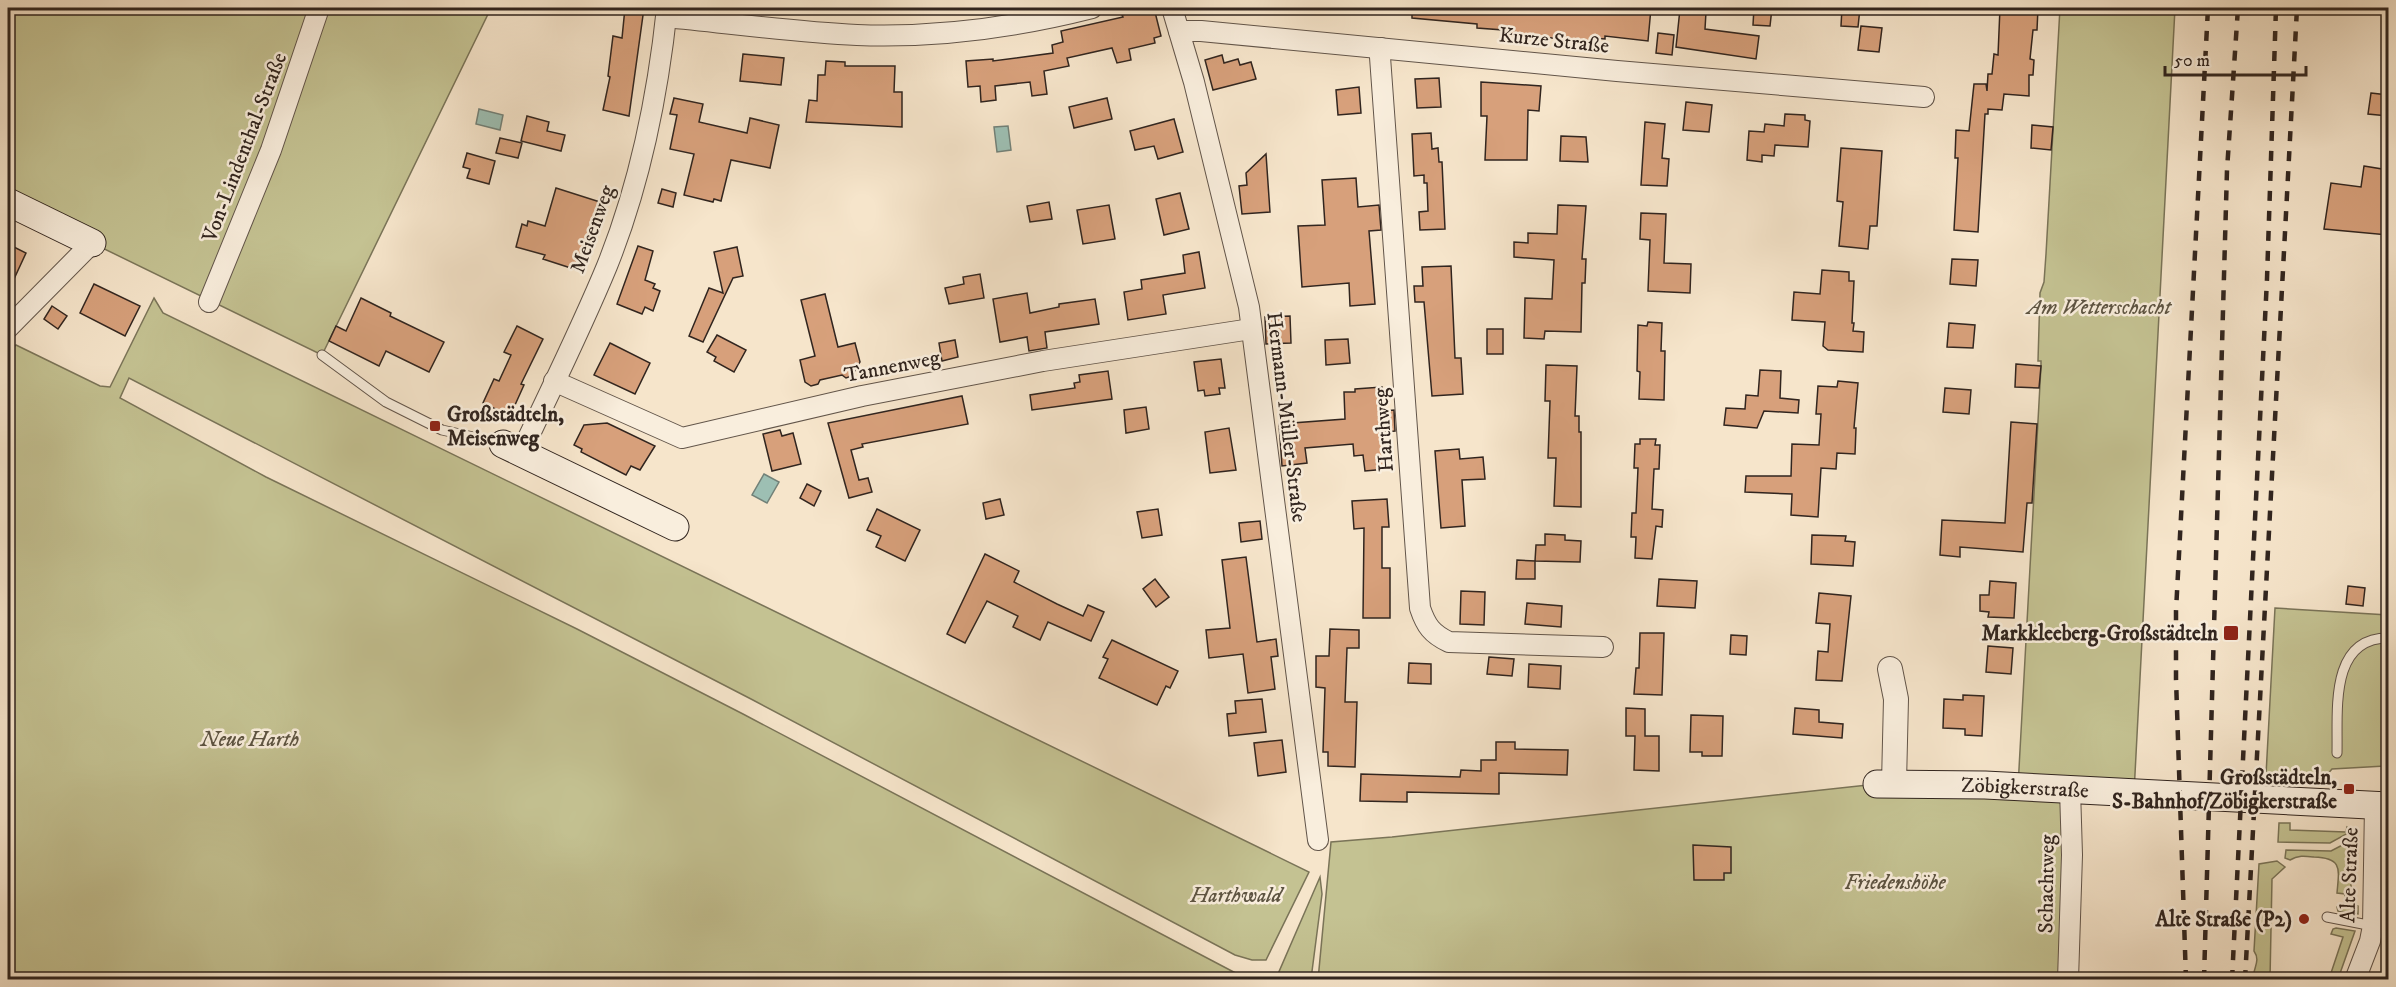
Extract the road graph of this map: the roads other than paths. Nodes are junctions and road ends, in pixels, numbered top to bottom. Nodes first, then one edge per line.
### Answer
1 (319, 8) edge
2 (1092, 8) edge
3 (1172, 8) edge
4 (667, 12) edge
5 (1179, 31) junction
6 (1381, 48) junction
7 (1924, 97) dead end
8 (8, 202) edge
9 (92, 243) joint
10 (209, 302) dead end
11 (8, 328) edge
12 (1251, 329) junction
13 (322, 355) dead end
14 (554, 381) junction
15 (512, 448) junction
16 (675, 527) dead end
17 (2388, 638) edge
18 (1603, 647) dead end
19 (1890, 669) dead end
20 (2337, 753) dead end
21 (1885, 784) joint
22 (2070, 789) junction
23 (2382, 805) edge
24 (1318, 840) dead end
25 (2327, 917) dead end
26 (2373, 926) junction
27 (2068, 980) edge
28 (2355, 980) edge

1 - 10 street, Von-Lindenthal-Straße
2 - 4 street
3 - 5 street, Hermann-Müller-Straße
4 - 14 street, Meisenweg
5 - 6 street, Kurze Straße
5 - 12 street, Hermann-Müller-Straße
6 - 7 street, Kurze Straße
6 - 18 street, Harthweg
8 - 9 main road
9 - 11 street
12 - 14 street, Tannenweg
12 - 24 street, Hermann-Müller-Straße
13 - 15 lane
14 - 15 street, Meisenweg
15 - 16 main road
17 - 20 lane
19 - 21 street
21 - 22 main road, Zöbigkerstraße
22 - 23 main road, Zöbigkerstraße
22 - 27 street, Schachtweg
23 - 26 street, Alte Straße
25 - 26 lane
26 - 28 street, Alte Straße

